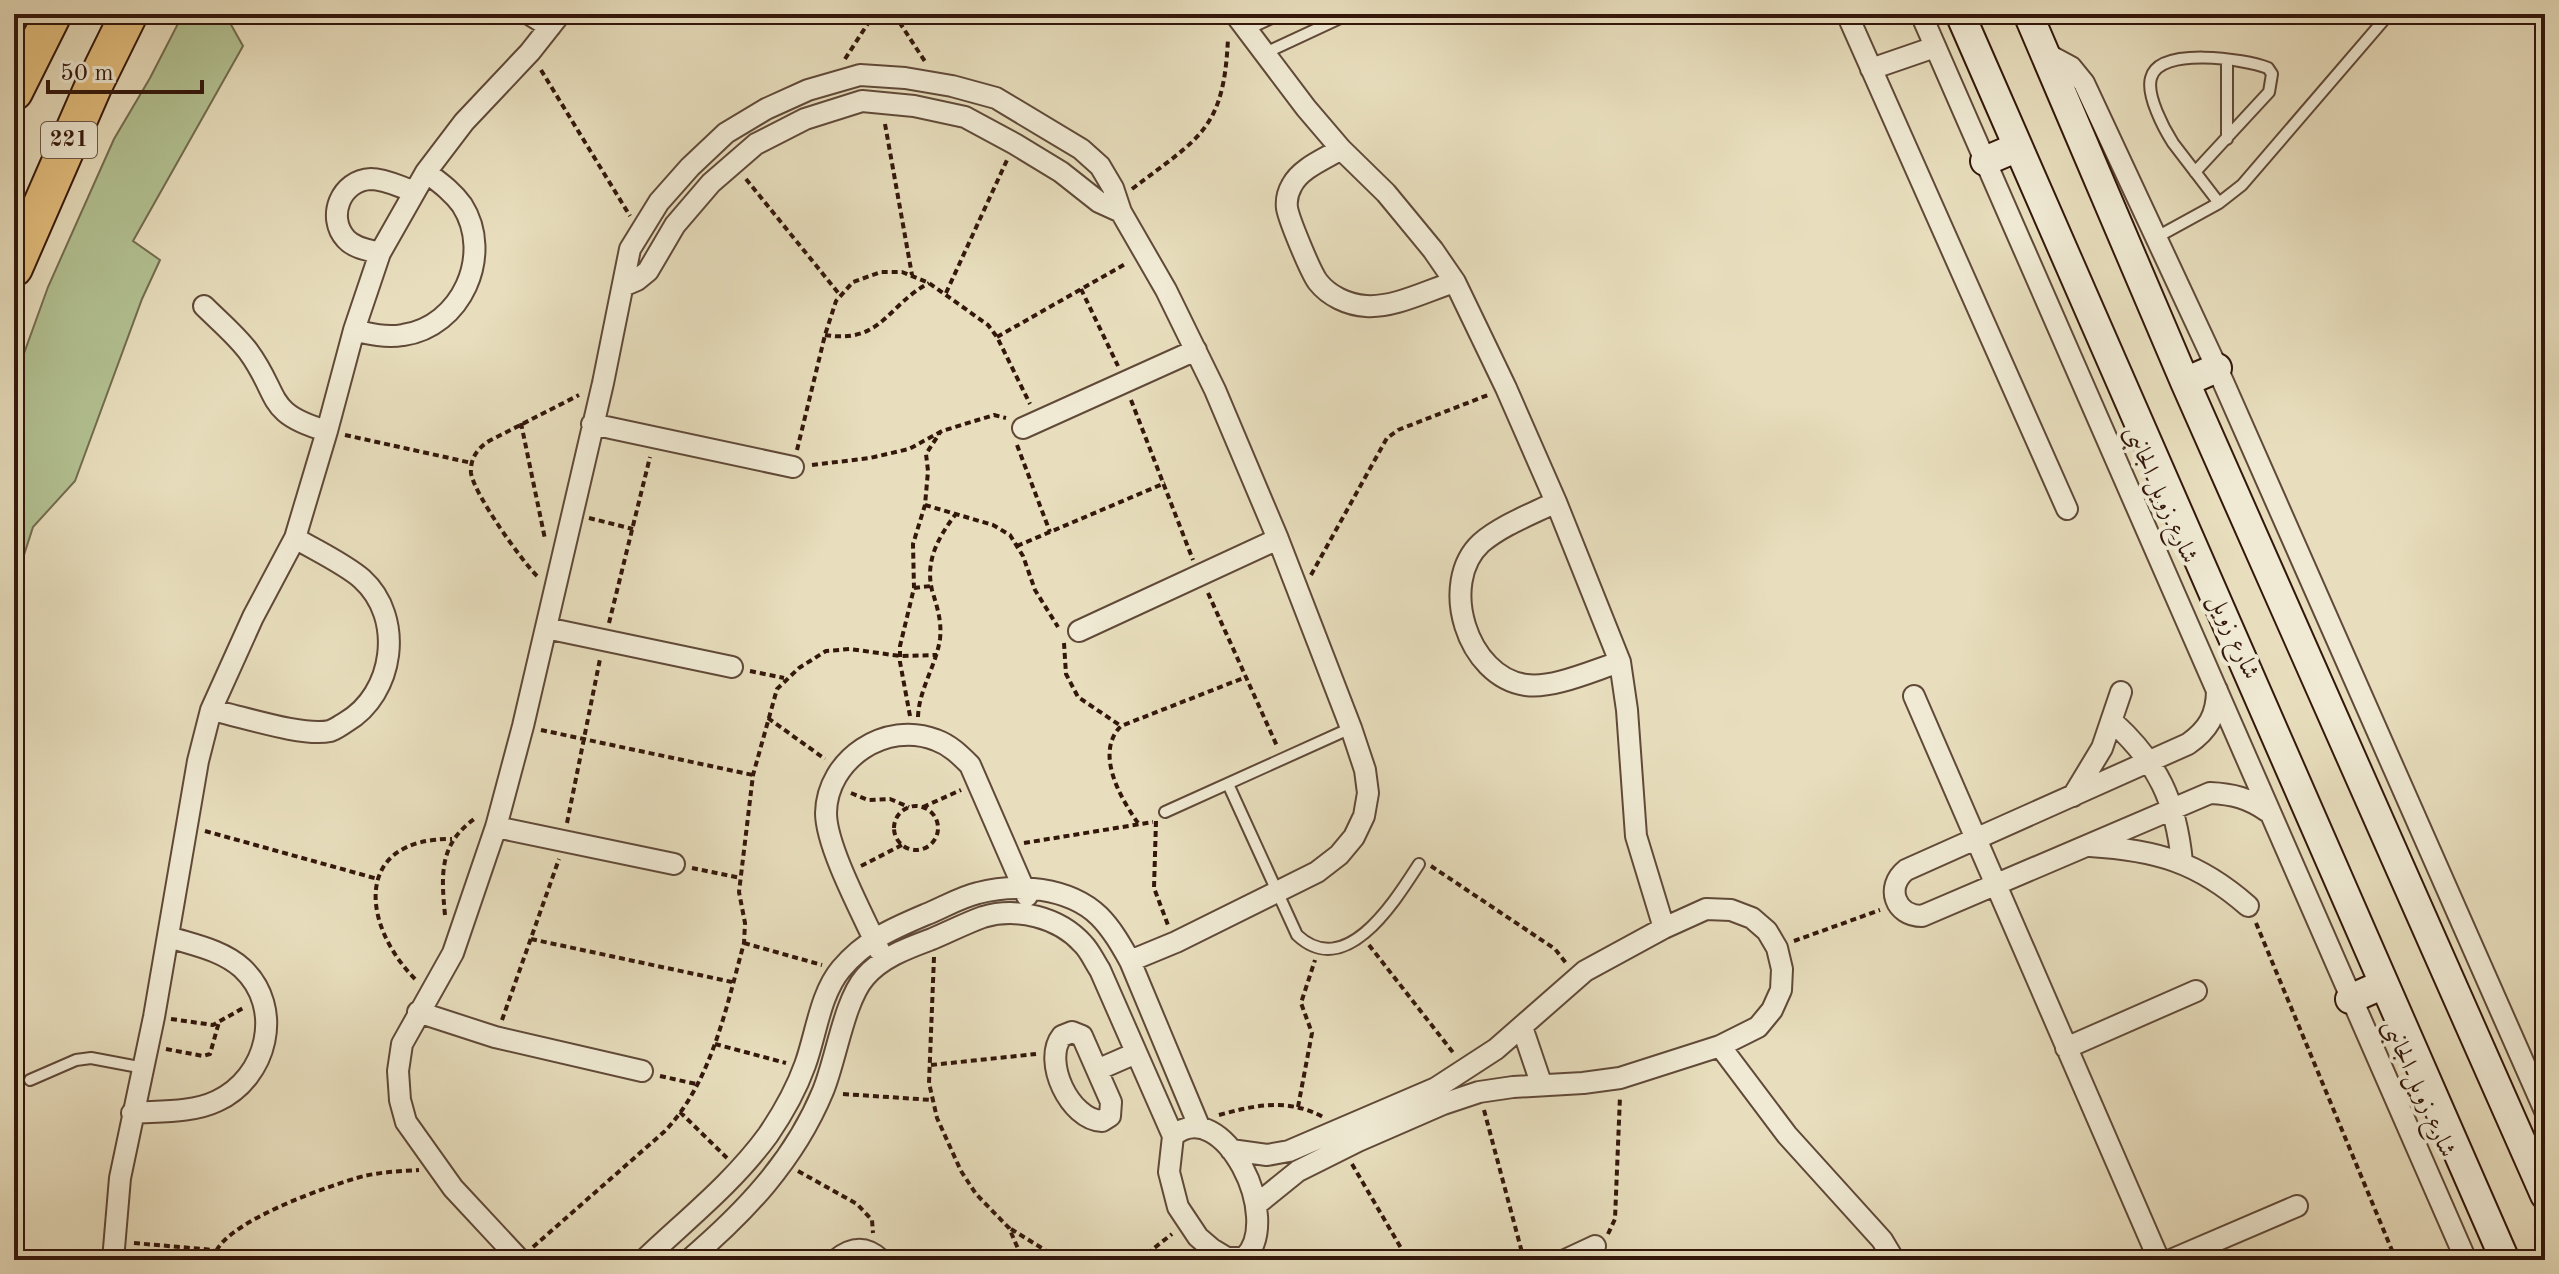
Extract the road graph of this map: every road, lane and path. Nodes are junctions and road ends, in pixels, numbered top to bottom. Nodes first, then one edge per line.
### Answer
1 (53, 14) edge
2 (129, 14) edge
3 (529, 14) edge
4 (874, 14) edge
5 (894, 14) edge
6 (1280, 14) edge
7 (1349, 14) edge
8 (1847, 14) edge
9 (1921, 14) edge
10 (1960, 14) edge
11 (2389, 14) edge
12 (555, 20) edge
13 (1237, 26) edge
14 (2036, 27) edge
15 (1935, 47) junction
16 (530, 52) junction
17 (1263, 54) junction
18 (2227, 60) junction
19 (1871, 69) junction
20 (860, 75) junction
21 (952, 86) junction
22 (808, 90) junction
23 (14, 92) edge
24 (871, 101) junction
25 (2227, 139) junction
26 (1014, 143) junction
27 (2018, 147) junction
28 (1341, 149) junction
29 (1985, 161) junction
30 (732, 162) junction
31 (426, 172) junction
32 (2195, 172) junction
33 (413, 191) junction
34 (2219, 203) junction
35 (1119, 206) junction
36 (639, 232) junction
37 (2157, 237) junction
38 (1146, 252) junction
39 (380, 253) junction
40 (14, 268) edge
41 (912, 275) junction
42 (1455, 282) junction
43 (929, 283) junction
44 (623, 286) junction
45 (1081, 289) junction
46 (946, 293) junction
47 (840, 295) junction
48 (204, 306) dead end
49 (354, 330) junction
50 (825, 335) junction
51 (997, 337) junction
52 (1196, 350) junction
53 (2217, 368) junction
54 (1124, 382) junction
55 (2185, 382) junction
56 (603, 383) junction
57 (1506, 388) junction
58 (521, 423) junction
59 (592, 424) junction
60 (1020, 425) junction
61 (327, 431) junction
62 (942, 431) junction
63 (654, 437) junction
64 (472, 463) junction
65 (793, 467) junction
66 (1165, 483) junction
67 (1556, 502) junction
68 (925, 505) junction
69 (2067, 509) dead end
70 (572, 514) junction
71 (955, 515) junction
72 (633, 529) junction
73 (1050, 532) junction
74 (295, 538) junction
75 (1278, 539) junction
76 (546, 543) dead end
77 (1017, 546) junction
78 (1200, 575) junction
79 (931, 586) junction
80 (555, 588) junction
81 (914, 588) junction
82 (1300, 596) junction
83 (546, 628) junction
84 (1067, 634) junction
85 (604, 640) junction
86 (937, 655) junction
87 (900, 656) junction
88 (1620, 662) junction
89 (732, 667) joint
90 (1246, 677) junction
91 (786, 679) junction
92 (2217, 690) junction
93 (2121, 692) dead end
94 (1914, 696) dead end
95 (211, 710) junction
96 (768, 718) junction
97 (2113, 722) junction
98 (523, 726) junction
99 (1121, 726) junction
100 (1351, 728) junction
101 (914, 735) junction
102 (582, 739) junction
103 (1283, 759) junction
104 (2150, 761) junction
105 (840, 770) junction
106 (753, 775) junction
107 (1228, 784) junction
108 (979, 785) junction
109 (2073, 796) junction
110 (503, 801) junction
111 (909, 807) junction
112 (923, 807) junction
113 (2173, 809) junction
114 (2267, 811) junction
115 (1165, 812) joint
116 (1155, 821) junction
117 (1138, 823) junction
118 (188, 826) junction
119 (496, 827) junction
120 (452, 839) junction
121 (1975, 840) junction
122 (563, 841) junction
123 (902, 845) junction
124 (1005, 846) junction
125 (2086, 846) junction
126 (2182, 862) junction
127 (674, 864) joint
128 (1419, 864) joint
129 (845, 873) junction
130 (741, 878) junction
131 (378, 879) junction
132 (1995, 885) junction
133 (1024, 888) junction
134 (1278, 892) junction
135 (1897, 903) junction
136 (2248, 906) joint
137 (1036, 915) junction
138 (1664, 928) junction
139 (1361, 936) junction
140 (169, 937) junction
141 (874, 938) junction
142 (935, 938) junction
143 (531, 939) junction
144 (1176, 942) junction
145 (744, 943) junction
146 (1319, 948) junction
147 (1777, 948) junction
148 (453, 953) junction
149 (1130, 961) junction
150 (883, 962) junction
151 (840, 970) junction
152 (1575, 979) junction
153 (733, 983) junction
154 (2384, 984) junction
155 (2196, 991) dead end
156 (430, 992) junction
157 (261, 998) junction
158 (2350, 999) junction
159 (418, 1012) junction
160 (154, 1017) junction
161 (219, 1022) junction
162 (1522, 1027) junction
163 (495, 1037) junction
164 (715, 1044) junction
165 (148, 1046) junction
166 (1720, 1046) junction
167 (2066, 1048) junction
168 (1055, 1052) junction
169 (1136, 1053) junction
170 (931, 1065) junction
171 (144, 1068) junction
172 (804, 1068) junction
173 (1466, 1069) junction
174 (1097, 1070) junction
175 (642, 1071) joint
176 (1620, 1078) junction
177 (30, 1080) dead end
178 (1541, 1083) junction
179 (696, 1084) junction
180 (822, 1092) junction
181 (1479, 1092) junction
182 (932, 1100) junction
183 (1298, 1107) junction
184 (2545, 1111) edge
185 (680, 1112) junction
186 (132, 1113) junction
187 (1198, 1123) junction
188 (1173, 1136) junction
189 (1344, 1138) junction
190 (1231, 1150) junction
191 (784, 1164) junction
192 (441, 1170) junction
193 (740, 1170) junction
194 (2545, 1195) edge
195 (1177, 1202) junction
196 (1256, 1205) junction
197 (2297, 1206) dead end
198 (1009, 1228) junction
199 (1595, 1246) joint
200 (214, 1250) junction
201 (114, 1251) edge
202 (1257, 1252) edge
203 (876, 1256) edge
204 (1148, 1258) edge
205 (1228, 1259) edge
206 (214, 1260) edge
207 (519, 1260) edge
208 (644, 1260) edge
209 (689, 1260) edge
210 (836, 1260) edge
211 (1023, 1260) edge
212 (1061, 1260) edge
213 (1139, 1260) edge
214 (1408, 1260) edge
215 (1524, 1260) edge
216 (1565, 1260) edge
217 (1894, 1260) edge
218 (2159, 1260) edge
219 (2171, 1260) edge
220 (2396, 1260) edge
221 (2466, 1260) edge
222 (2505, 1260) edge

1 - 23 highway
2 - 40 highway, 221
3 - 12 street
4 - 22 path
5 - 21 path
6 - 13 lane
7 - 17 lane
8 - 19 street
9 - 15 street, شارع زويل الجانبى
10 - 27 main road, شارع زويل
11 - 34 lane
12 - 16 street
13 - 17 street
13 - 35 path
14 - 37 street
14 - 55 main road
15 - 19 street
15 - 29 street, شارع زويل الجانبى
16 - 31 street
16 - 36 path
17 - 28 street
18 - 25 lane
18 - 25 lane
18 - 32 lane
19 - 69 street
20 - 21 street
20 - 22 street
20 - 24 street
21 - 35 street
22 - 36 street
24 - 26 street
24 - 30 street
24 - 41 path
25 - 32 lane
26 - 35 street
26 - 46 path
27 - 29 main road
27 - 154 main road, شارع زويل
28 - 42 street
28 - 42 street
29 - 92 street, شارع زويل الجانبى
30 - 44 street
30 - 47 path
31 - 33 street
31 - 49 street
32 - 34 lane
33 - 39 street
33 - 39 street
34 - 37 lane
35 - 38 street
36 - 44 street
37 - 53 street
38 - 45 path
38 - 52 street
39 - 49 street
41 - 43 path
41 - 47 path
42 - 57 street
43 - 46 path
43 - 50 path
44 - 56 street
45 - 51 path
45 - 54 path
46 - 51 path
47 - 50 path
48 - 61 street
49 - 61 street
50 - 65 path
51 - 60 path
52 - 54 street
52 - 75 street
53 - 55 main road
53 - 184 street
54 - 60 street
54 - 66 path
55 - 194 main road
56 - 58 path
56 - 59 street
57 - 67 street
57 - 82 path
58 - 64 path
58 - 76 path
59 - 63 street
59 - 70 street
60 - 62 path
60 - 73 path
61 - 64 path
61 - 74 street
62 - 65 path
62 - 68 path
63 - 65 street
63 - 72 path
64 - 80 path
66 - 73 path
66 - 78 path
67 - 88 street
67 - 88 street
68 - 71 path
68 - 81 path
70 - 72 path
70 - 80 street
71 - 77 path
71 - 79 path
72 - 85 path
73 - 77 path
74 - 95 street
74 - 95 street
75 - 78 street
75 - 82 street
77 - 84 path
78 - 84 street
78 - 90 path
79 - 81 path
79 - 86 path
80 - 83 street
81 - 87 path
82 - 100 street
83 - 85 street
83 - 98 street
84 - 99 path
85 - 89 street
85 - 102 path
86 - 87 path
86 - 101 path
87 - 91 path
87 - 101 path
88 - 138 street
89 - 91 path
90 - 99 path
90 - 103 path
91 - 96 path
92 - 104 street
92 - 114 street, شارع زويل الجانبى
93 - 97 street
94 - 121 street
95 - 118 street
96 - 105 path
96 - 106 path
97 - 104 street
97 - 109 street
98 - 102 path
98 - 110 street
99 - 117 path
100 - 103 lane
100 - 134 street
101 - 105 street
101 - 108 street
102 - 106 path
102 - 122 path
103 - 107 lane
104 - 109 street
104 - 113 street
105 - 111 path
105 - 129 street
106 - 130 path
107 - 115 lane
107 - 134 lane
108 - 112 path
108 - 124 street
109 - 121 street
110 - 119 street
110 - 120 path
111 - 112 path
111 - 123 path
112 - 123 path
113 - 114 street
113 - 125 street
113 - 126 street
114 - 158 street, شارع زويل الجانبى
115 - 116 path
116 - 117 path
116 - 144 path
117 - 124 path
118 - 131 path
118 - 140 street
119 - 122 street
119 - 148 street
120 - 131 path
120 - 148 path
121 - 132 street
121 - 135 street
122 - 127 street
122 - 143 path
123 - 129 path
124 - 133 street
125 - 126 street
125 - 132 street
126 - 136 street
127 - 130 path
128 - 139 lane
128 - 152 path
129 - 141 street
130 - 145 path
131 - 156 path
132 - 135 street
132 - 167 street
133 - 137 street
133 - 141 street
133 - 149 street
134 - 144 street
134 - 146 lane
135 - 147 path
136 - 220 path
137 - 142 street
137 - 169 street
138 - 147 street
138 - 152 street
139 - 146 lane
139 - 173 path
140 - 157 street
140 - 160 street
141 - 150 street
141 - 151 street
142 - 150 street
142 - 170 path
143 - 153 path
143 - 163 path
144 - 149 street
145 - 151 path
145 - 153 path
146 - 183 path
147 - 166 street
148 - 156 street
149 - 187 street
150 - 180 street
151 - 172 street
152 - 162 street
153 - 164 path
154 - 158 main road
154 - 222 main road, شارع زويل
155 - 167 street
156 - 159 street
157 - 161 path
157 - 186 street
158 - 221 street, شارع زويل الجانبى
159 - 163 street
159 - 192 street
160 - 161 path
160 - 165 street
161 - 165 path
162 - 173 street
162 - 178 street
163 - 175 street
164 - 172 path
164 - 179 path
165 - 171 street
166 - 176 street
166 - 217 street
167 - 218 street
168 - 170 path
168 - 174 street
168 - 174 street
169 - 174 street
169 - 188 street
170 - 182 path
171 - 177 lane
171 - 186 street
172 - 193 street
173 - 189 street
175 - 179 path
176 - 178 street
176 - 199 path
178 - 181 street
179 - 185 path
180 - 182 path
180 - 191 street
181 - 189 street
181 - 215 path
182 - 198 path
183 - 187 path
183 - 189 path
185 - 193 path
185 - 207 path
186 - 201 street
187 - 188 street
187 - 190 street
188 - 195 street
189 - 190 street
189 - 196 street
189 - 214 path
190 - 196 street
191 - 203 path
191 - 209 street
192 - 200 path
192 - 207 street
193 - 208 street
195 - 204 path
195 - 205 street
196 - 202 street
197 - 219 street
198 - 211 path
198 - 212 path
199 - 216 street
200 - 201 path
200 - 206 path
202 - 205 street
203 - 210 street
204 - 213 path

